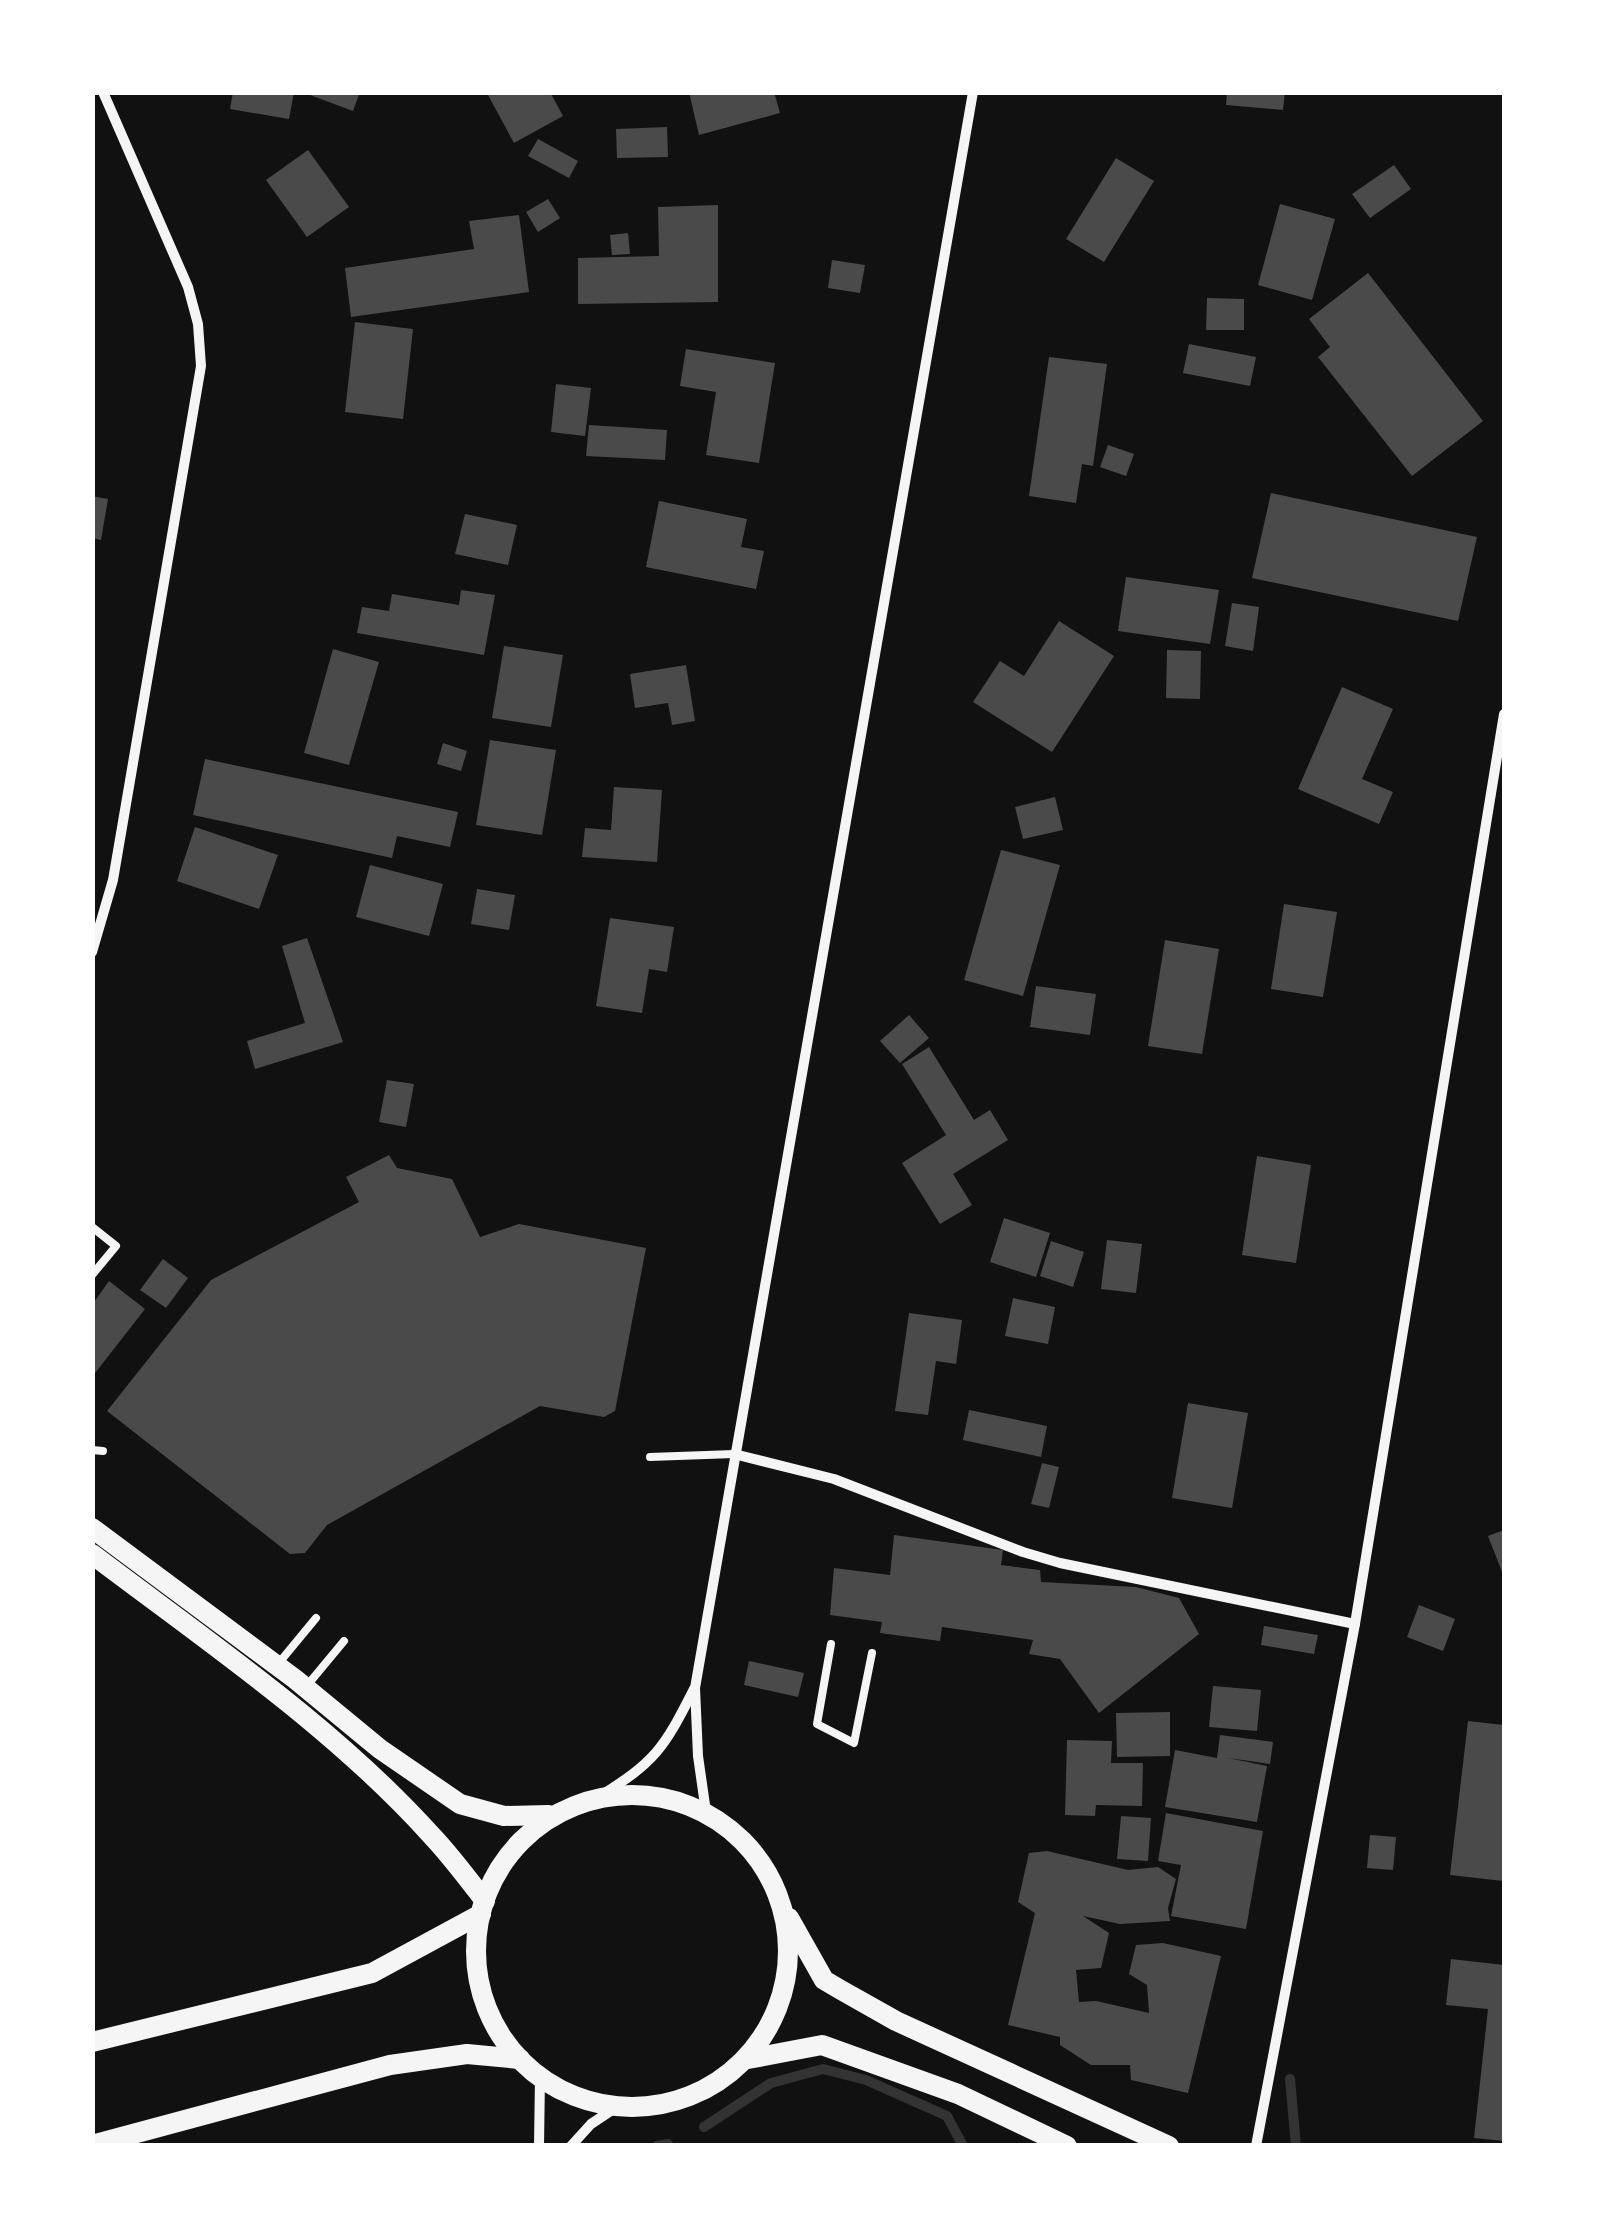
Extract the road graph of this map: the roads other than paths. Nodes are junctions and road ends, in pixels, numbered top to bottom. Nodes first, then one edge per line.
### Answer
1 (103, 92) edge
2 (973, 92) edge
3 (1504, 714) edge
4 (92, 952) edge
5 (92, 1227) edge
6 (92, 1274) edge
7 (92, 1450) edge
8 (103, 1451) dead end
9 (734, 1454) junction
10 (650, 1457) dead end
11 (92, 1528) edge
12 (92, 1554) edge
13 (316, 1618) dead end
14 (1355, 1624) junction
15 (344, 1642) dead end
16 (831, 1644) dead end
17 (872, 1653) dead end
18 (277, 1666) junction
19 (262, 1683) junction
20 (306, 1688) junction
21 (694, 1688) junction
22 (290, 1706) junction
23 (598, 1798) junction
24 (706, 1812) junction
25 (549, 1815) junction
26 (483, 1907) junction
27 (784, 1910) junction
28 (92, 2042) edge
29 (520, 2059) junction
30 (748, 2060) junction
31 (540, 2077) junction
32 (618, 2106) junction
33 (92, 2145) edge
34 (539, 2146) edge
35 (571, 2146) edge
36 (1067, 2146) edge
37 (1168, 2146) edge
38 (1256, 2146) edge

1 - 4 street
2 - 9 street
3 - 14 street
5 - 6 lane
7 - 8 lane
9 - 10 lane
9 - 14 street
9 - 21 street
11 - 18 main road
12 - 19 main road
13 - 18 lane
14 - 38 street
15 - 20 lane
16 - 17 lane
18 - 19 lane
18 - 20 main road
19 - 22 main road
20 - 22 lane
20 - 25 main road
21 - 23 street
21 - 24 street
22 - 26 main road
23 - 24 main road
23 - 25 main road
24 - 27 main road
25 - 26 main road
26 - 28 main road
26 - 29 main road
27 - 30 main road
27 - 37 main road
29 - 31 main road
29 - 33 main road
30 - 32 main road
30 - 36 main road
31 - 32 main road
31 - 34 street
32 - 35 street

